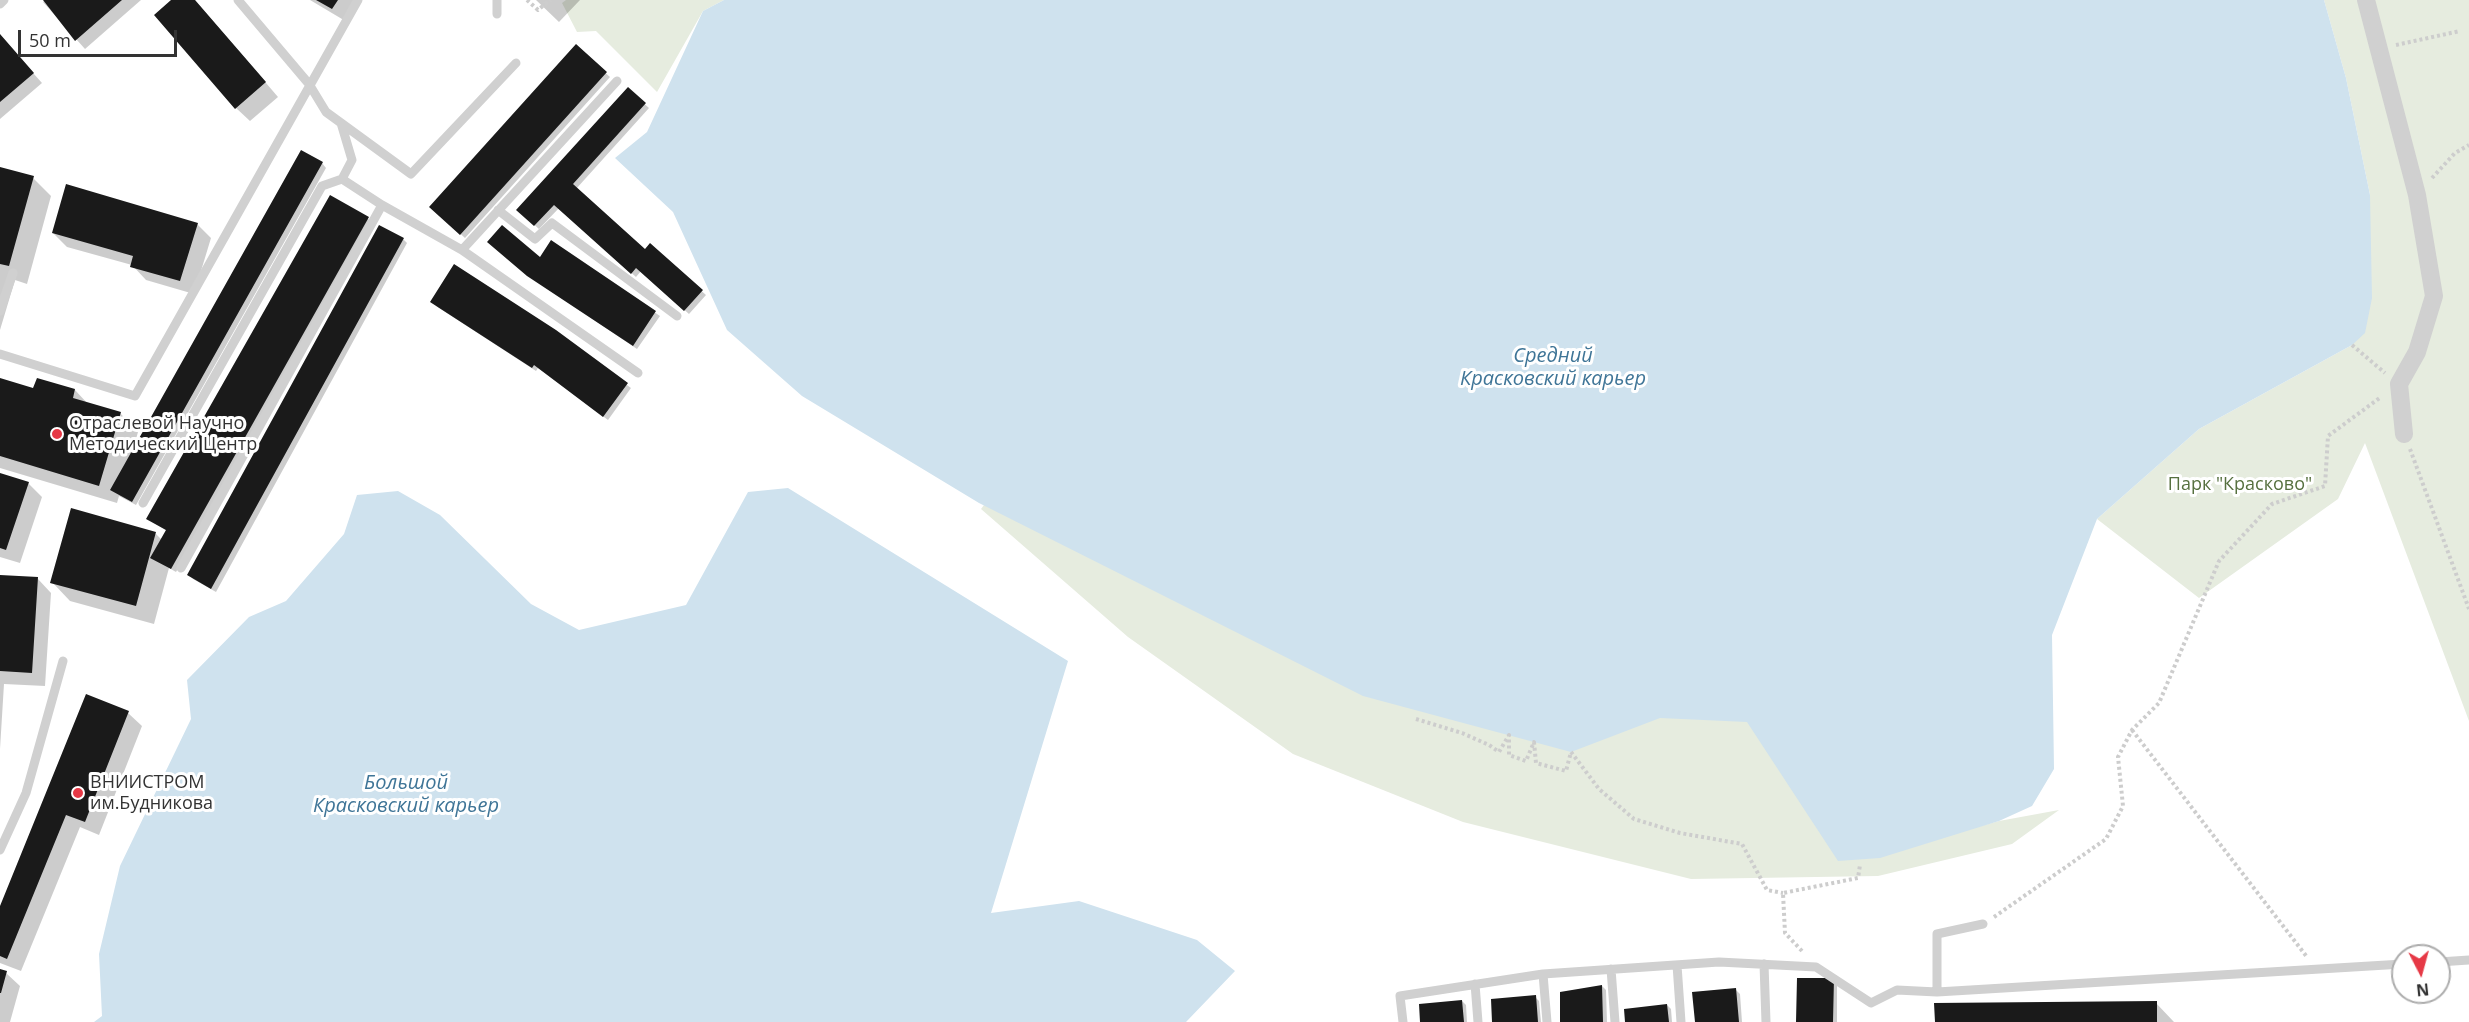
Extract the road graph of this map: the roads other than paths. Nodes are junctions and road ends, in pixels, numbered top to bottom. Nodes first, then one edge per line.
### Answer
1 (4, 0) edge
2 (238, 0) edge
3 (358, 0) edge
4 (497, 0) edge
5 (2366, 0) edge
6 (0, 4) edge
7 (497, 14) dead end
8 (516, 63) dead end
9 (617, 81) dead end
10 (309, 84) junction
11 (341, 123) junction
12 (342, 179) junction
13 (382, 205) junction
14 (498, 210) junction
15 (462, 250) junction
16 (14, 273) dead end
17 (0, 311) edge
18 (677, 316) dead end
19 (0, 354) edge
20 (638, 373) dead end
21 (2404, 434) road end
22 (142, 503) dead end
23 (181, 568) dead end
24 (63, 661) dead end
25 (0, 850) edge
26 (1983, 924) road end
27 (2469, 960) edge
28 (2451, 961) edge
29 (1764, 964) junction
30 (1677, 965) junction
31 (2391, 965) edge
32 (1611, 969) junction
33 (1543, 974) junction
34 (1475, 984) junction
35 (1937, 992) junction
36 (1403, 1022) edge
37 (1478, 1022) edge
38 (1547, 1022) edge
39 (1615, 1022) edge
40 (1681, 1022) edge
41 (1766, 1022) edge

1 - 6 lane
2 - 10 lane
3 - 10 lane
4 - 7 lane
5 - 21 street
8 - 11 lane
9 - 14 lane
10 - 11 lane
10 - 19 lane
11 - 12 lane
12 - 13 lane
12 - 22 lane
13 - 15 lane
13 - 23 lane
14 - 15 lane
14 - 18 lane
15 - 20 lane
16 - 17 lane
24 - 25 lane
26 - 35 lane
27 - 28 lane
29 - 30 lane
29 - 35 lane
29 - 41 lane
30 - 32 lane
30 - 40 lane
31 - 35 lane
32 - 33 lane
32 - 39 lane
33 - 34 lane
33 - 38 lane
34 - 36 lane
34 - 37 lane

